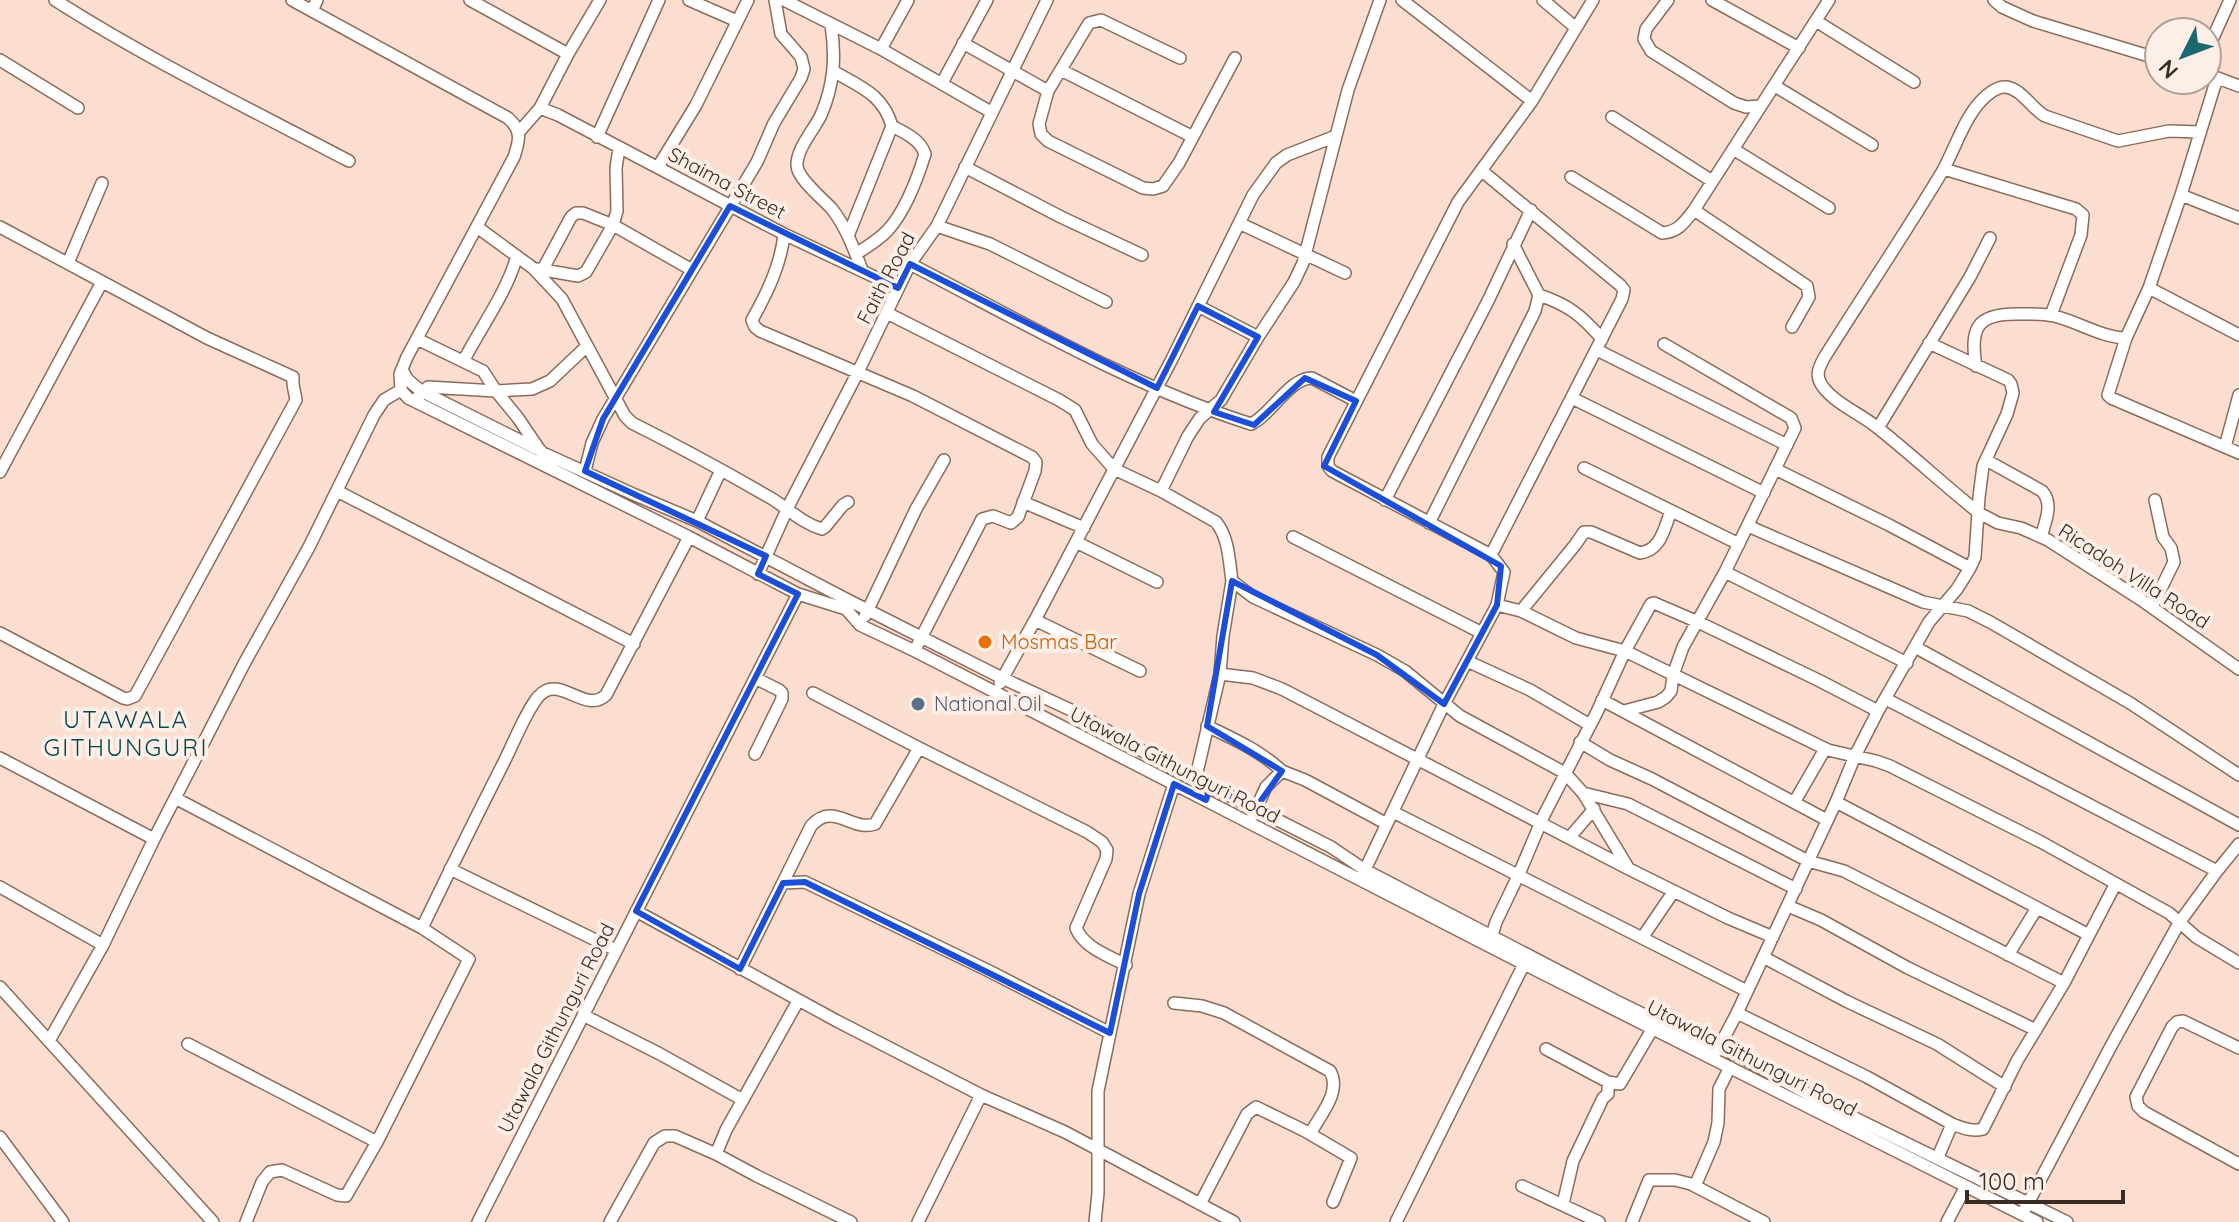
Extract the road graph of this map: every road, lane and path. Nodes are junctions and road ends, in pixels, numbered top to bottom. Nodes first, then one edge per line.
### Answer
1 (55, 0) edge
2 (292, 0) edge
3 (470, 0) edge
4 (600, 0) edge
5 (659, 0) edge
6 (689, 0) edge
7 (748, 0) edge
8 (775, 0) edge
9 (784, 0) edge
10 (908, 0) edge
11 (987, 0) edge
12 (1047, 0) edge
13 (1380, 0) edge
14 (1402, 0) edge
15 (1543, 0) edge
16 (1593, 0) edge
17 (1668, 0) edge
18 (1712, 0) edge
19 (1829, 0) edge
20 (1994, 0) edge
21 (314, 5) edge
22 (737, 21) junction
23 (1816, 21) junction
24 (831, 25) junction
25 (1576, 28) junction
26 (963, 43) junction
27 (1799, 48) junction
28 (881, 49) junction
29 (568, 54) junction
30 (2143, 54) edge
31 (1180, 58) dead end
32 (1235, 58) dead end
33 (0, 60) edge
34 (1012, 70) junction
35 (1061, 70) junction
36 (833, 71) junction
37 (1914, 82) dead end
38 (942, 83) junction
39 (1775, 86) junction
40 (1048, 91) junction
41 (2208, 96) edge
42 (1532, 101) junction
43 (1761, 106) junction
44 (78, 108) dead end
45 (540, 108) junction
46 (991, 112) junction
47 (1612, 117) dead end
48 (892, 126) junction
49 (519, 132) junction
50 (2200, 132) junction
51 (1336, 136) junction
52 (597, 137) junction
53 (1193, 137) junction
54 (1872, 145) dead end
55 (619, 148) junction
56 (1733, 149) junction
57 (349, 161) dead end
58 (658, 167) junction
59 (965, 167) junction
60 (1944, 169) junction
61 (1482, 171) junction
62 (1571, 177) dead end
63 (1712, 181) junction
64 (102, 183) dead end
65 (2181, 195) junction
66 (730, 206) junction
67 (1829, 208) dead end
68 (1531, 210) junction
69 (1694, 210) junction
70 (2239, 218) edge
71 (1239, 223) junction
72 (613, 225) junction
73 (937, 226) junction
74 (0, 227) edge
75 (477, 227) junction
76 (784, 234) junction
77 (848, 236) junction
78 (1990, 238) dead end
79 (1513, 244) junction
80 (856, 254) junction
81 (1142, 255) dead end
82 (517, 256) junction
83 (1305, 256) junction
84 (68, 263) junction
85 (910, 264) junction
86 (538, 269) junction
87 (692, 270) junction
88 (862, 270) junction
89 (1345, 273) dead end
90 (102, 282) junction
91 (898, 288) junction
92 (2149, 288) junction
93 (1539, 295) junction
94 (1106, 302) dead end
95 (1198, 306) junction
96 (887, 313) junction
97 (2051, 315) junction
98 (1792, 327) dead end
99 (2239, 335) edge
100 (1258, 337) junction
101 (2126, 338) junction
102 (417, 339) junction
103 (1929, 343) junction
104 (1600, 344) junction
105 (1664, 344) dead end
106 (587, 346) junction
107 (464, 360) junction
108 (1976, 366) junction
109 (402, 370) junction
110 (858, 372) junction
111 (1157, 388) junction
112 (401, 390) junction
113 (496, 391) junction
114 (2239, 395) edge
115 (418, 396) junction
116 (1572, 398) junction
117 (616, 399) junction
118 (1356, 401) junction
119 (1208, 410) junction
120 (1878, 428) junction
121 (1787, 445) junction
122 (2225, 447) junction
123 (541, 452) junction
124 (2239, 453) edge
125 (944, 460) dead end
126 (1986, 460) junction
127 (1584, 468) dead end
128 (1114, 469) junction
129 (1775, 469) junction
130 (721, 470) junction
131 (585, 471) junction
132 (0, 472) edge
133 (337, 491) junction
134 (1161, 491) junction
135 (1764, 493) junction
136 (1385, 500) junction
137 (2155, 500) dead end
138 (848, 502) dead end
139 (1023, 502) junction
140 (787, 510) junction
141 (1671, 511) junction
142 (1979, 513) junction
143 (697, 521) junction
144 (1429, 523) junction
145 (1748, 526) junction
146 (1084, 528) junction
147 (689, 537) junction
148 (1293, 537) dead end
149 (2041, 537) junction
150 (1076, 542) junction
151 (1739, 544) junction
152 (1491, 555) junction
153 (766, 556) junction
154 (1970, 568) junction
155 (1725, 572) junction
156 (758, 574) junction
157 (1232, 581) junction
158 (1157, 582) dead end
159 (798, 594) junction
160 (1497, 605) junction
161 (1941, 606) junction
162 (2152, 607) junction
163 (868, 610) junction
164 (1521, 611) junction
165 (1035, 620) junction
166 (1698, 622) junction
167 (860, 625) junction
168 (0, 633) edge
169 (1482, 633) junction
170 (921, 637) junction
171 (634, 644) junction
172 (1915, 647) junction
173 (915, 651) junction
174 (1625, 651) junction
175 (1467, 661) junction
176 (1907, 663) junction
177 (2239, 669) edge
178 (1140, 671) dead end
179 (1220, 674) junction
180 (1673, 675) junction
181 (755, 678) junction
182 (1002, 678) junction
183 (813, 693) dead end
184 (995, 693) junction
185 (1886, 699) junction
186 (1602, 700) junction
187 (1444, 704) junction
188 (1624, 711) junction
189 (1878, 711) junction
190 (1590, 725) junction
191 (1207, 726) junction
192 (1580, 742) junction
193 (919, 748) junction
194 (1825, 749) junction
195 (755, 754) dead end
196 (1855, 756) junction
197 (0, 758) edge
198 (1418, 758) junction
199 (1282, 771) junction
200 (1565, 773) junction
201 (2239, 775) edge
202 (1195, 781) junction
203 (1174, 784) junction
204 (1210, 788) junction
205 (1583, 793) junction
206 (175, 798) junction
207 (1206, 800) junction
208 (1795, 801) junction
209 (1836, 802) junction
210 (1255, 809) junction
211 (1594, 809) junction
212 (1393, 812) junction
213 (1827, 820) junction
214 (1250, 823) junction
215 (1541, 823) junction
216 (1387, 824) junction
217 (2239, 825) edge
218 (1569, 838) junction
219 (154, 839) junction
220 (2239, 844) edge
221 (1808, 861) junction
222 (450, 869) junction
223 (1629, 869) junction
224 (2217, 871) junction
225 (1519, 874) junction
226 (1363, 875) junction
227 (783, 883) junction
228 (2115, 885) junction
229 (0, 887) edge
230 (1796, 889) junction
231 (1674, 891) junction
232 (1788, 906) junction
233 (2037, 908) junction
234 (636, 911) junction
235 (2179, 923) junction
236 (422, 928) junction
237 (2089, 935) junction
238 (1773, 937) junction
239 (1642, 938) junction
240 (1491, 940) junction
241 (103, 945) junction
242 (616, 950) junction
243 (2008, 955) junction
244 (1763, 957) junction
245 (2239, 963) edge
246 (1524, 964) junction
247 (1126, 965) junction
248 (740, 969) junction
249 (2064, 983) junction
250 (0, 987) edge
251 (1747, 991) junction
252 (798, 1001) junction
253 (1174, 1003) dead end
254 (1737, 1013) junction
255 (583, 1015) junction
256 (1653, 1028) junction
257 (2036, 1030) junction
258 (1110, 1033) junction
259 (49, 1041) junction
260 (188, 1044) dead end
261 (2239, 1048) edge
262 (1546, 1049) dead end
263 (1715, 1053) junction
264 (1730, 1067) junction
265 (1608, 1082) junction
266 (2005, 1087) junction
267 (981, 1095) junction
268 (743, 1100) junction
269 (1952, 1124) junction
270 (1310, 1134) junction
271 (0, 1137) edge
272 (377, 1142) junction
273 (1099, 1150) junction
274 (716, 1154) junction
275 (1938, 1157) junction
276 (2239, 1164) edge
277 (1522, 1186) dead end
278 (1695, 1186) junction
279 (1966, 1186) junction
280 (1333, 1202) dead end
281 (2028, 1203) junction
282 (1200, 1204) junction
283 (1563, 1204) junction
284 (2022, 1214) junction
285 (63, 1222) edge
286 (213, 1222) edge
287 (246, 1222) edge
288 (478, 1222) edge
289 (610, 1222) edge
290 (851, 1222) edge
291 (918, 1222) edge
292 (1095, 1222) edge
293 (1234, 1222) edge
294 (1396, 1222) edge
295 (1599, 1222) edge
296 (1632, 1222) edge
297 (1764, 1222) edge
298 (1947, 1222) edge
299 (2037, 1222) edge
300 (2067, 1222) edge

1 - 57 street
2 - 21 street
3 - 29 street
4 - 29 street
5 - 52 street
6 - 22 street
7 - 22 street
8 - 66 street
9 - 24 street
10 - 28 street
11 - 26 street
12 - 34 street, Faith Road
13 - 51 street
14 - 42 street
15 - 25 street
16 - 25 street
17 - 43 street
18 - 27 street
19 - 23 street
20 - 30 street
21 - 49 street
22 - 58 street
23 - 27 street
23 - 37 street
24 - 28 street
24 - 36 street
25 - 42 street
26 - 34 street
26 - 38 street
27 - 39 street
28 - 38 street
29 - 45 street
31 - 35 street
32 - 53 street
33 - 44 street
34 - 40 street
34 - 46 street, Faith Road
35 - 40 street
35 - 53 street
36 - 48 street
36 - 77 street
38 - 46 street
39 - 43 street
39 - 54 street
40 - 53 street
41 - 50 street
42 - 61 street
43 - 56 street
45 - 49 street
45 - 52 street, Shaima Street
46 - 59 street, Faith Road
47 - 63 street
48 - 77 street
48 - 80 street
49 - 75 street
50 - 60 street
50 - 65 street
51 - 71 street
51 - 83 street
52 - 55 street, Shaima Street
55 - 58 street, Shaima Street
55 - 72 street
56 - 63 street
56 - 67 street
58 - 66 street, Shaima Street
59 - 73 street, Faith Road
59 - 81 street
60 - 97 street
60 - 120 street, Ricadoh Villa Road
61 - 68 street
61 - 118 street
62 - 69 street
63 - 69 street
64 - 84 street
65 - 70 street
65 - 92 street
66 - 76 street, Shaima Street
66 - 87 street
68 - 79 street
68 - 104 street
69 - 98 street
71 - 83 street
71 - 95 street
72 - 86 street
72 - 86 street
72 - 87 street
73 - 85 street, Faith Road
73 - 94 street
74 - 84 street
75 - 82 street
75 - 102 street
76 - 88 street, Shaima Street
76 - 110 street
77 - 80 street
78 - 103 street
79 - 93 street
79 - 136 street
80 - 88 street
82 - 86 street
82 - 107 street
83 - 89 street
83 - 100 street
84 - 90 street
85 - 91 street, Faith Road
85 - 111 street
86 - 106 street
87 - 117 street
88 - 91 street, Shaima Street
90 - 132 street
90 - 168 street
91 - 96 street, Faith Road
92 - 99 street
92 - 101 street
93 - 104 street
93 - 144 street
95 - 100 street
95 - 111 street
96 - 110 street, Faith Road
96 - 128 street
97 - 101 street
97 - 108 street
100 - 119 street
101 - 122 street
102 - 107 street
102 - 109 street
103 - 108 street
103 - 120 street
104 - 116 street
104 - 121 street
105 - 121 street
106 - 113 street
106 - 117 street
107 - 113 street
108 - 126 street
109 - 112 street
109 - 115 street
110 - 139 street
110 - 140 street, Faith Road
111 - 119 street
111 - 128 street
112 - 115 street
112 - 133 street
113 - 115 street
113 - 123 street
114 - 122 street
115 - 123 street
115 - 147 street
116 - 135 street
116 - 152 street
117 - 130 street
117 - 131 street
118 - 119 street
118 - 136 street
119 - 134 street
120 - 142 street, Ricadoh Villa Road
121 - 129 street
122 - 124 street
123 - 131 street
125 - 163 street
126 - 142 street
126 - 149 street
127 - 141 street
128 - 134 street
128 - 146 street
129 - 135 street
129 - 154 street
130 - 140 street
130 - 143 street
131 - 143 street
133 - 171 street
133 - 206 street
134 - 157 street
135 - 145 street
136 - 144 street
137 - 162 street
138 - 140 street
139 - 146 street
139 - 170 street
140 - 153 street, Faith Road
141 - 151 street
141 - 164 street
142 - 149 street, Ricadoh Villa Road
142 - 154 street
143 - 153 street
144 - 152 street
145 - 151 street
145 - 161 street
146 - 150 street
147 - 156 street
147 - 171 street
148 - 169 street
149 - 162 street, Ricadoh Villa Road
150 - 158 street
150 - 165 street
151 - 155 street
152 - 160 street
153 - 156 street, Faith Road
153 - 163 street
154 - 161 street
155 - 166 street
155 - 176 street
156 - 159 street
157 - 179 street
157 - 187 street
159 - 167 street, Utawala Githunguri Road
159 - 181 street, Utawala Githunguri Road
160 - 164 street
160 - 169 street
161 - 172 street
161 - 201 street
162 - 177 street, Ricadoh Villa Road
163 - 167 street
163 - 170 street
164 - 174 street
165 - 178 street
165 - 182 street
166 - 174 street
166 - 180 street
166 - 189 street
167 - 173 street, Utawala Githunguri Road
169 - 175 street
170 - 173 street
170 - 182 street
171 - 222 street
172 - 176 street
172 - 217 street
173 - 184 street, Utawala Githunguri Road
174 - 180 street
174 - 186 street
175 - 187 street
175 - 190 street
176 - 185 street
179 - 191 street
179 - 198 street
180 - 188 street
180 - 194 street
181 - 195 street
181 - 234 street, Utawala Githunguri Road
182 - 184 street
182 - 202 street
183 - 193 street
184 - 203 street, Utawala Githunguri Road
185 - 189 street
185 - 224 street
186 - 188 street
186 - 190 street
187 - 198 street
187 - 200 street
188 - 208 street
189 - 196 street
190 - 192 street
191 - 199 street
191 - 202 street
192 - 200 street
192 - 221 street
193 - 227 street
193 - 247 street
194 - 196 street
194 - 208 street
196 - 209 street
196 - 228 street
197 - 219 street
198 - 212 street
198 - 215 street
199 - 210 street
199 - 216 street
200 - 205 street
200 - 215 street
202 - 204 street
203 - 207 street, Utawala Githunguri Road
203 - 247 street
204 - 207 street
204 - 210 street
205 - 211 street
205 - 230 street
206 - 219 street
206 - 236 street
207 - 214 street, Utawala Githunguri Road
208 - 213 street
209 - 213 street
209 - 233 street
210 - 214 street
210 - 226 street
211 - 218 street
211 - 223 street
212 - 216 street
212 - 225 street
213 - 221 street
214 - 226 street, Utawala Githunguri Road
215 - 218 street
215 - 225 street
216 - 226 street
218 - 223 street
219 - 241 street
220 - 224 street
221 - 230 street
221 - 243 street
222 - 236 street
222 - 242 street
223 - 231 street
224 - 235 street
225 - 239 street
225 - 240 street
226 - 240 street, Utawala Githunguri Road
227 - 248 street
227 - 258 street
228 - 235 street
228 - 237 street
229 - 241 street
230 - 232 street
231 - 238 street
231 - 239 street
232 - 238 street
232 - 257 street
233 - 237 street
233 - 243 street
234 - 242 street, Utawala Githunguri Road
234 - 248 street
235 - 245 street
235 - 281 street
236 - 272 street
237 - 249 street
238 - 244 street
239 - 251 street
240 - 246 street, Utawala Githunguri Road
240 - 263 street
241 - 259 street
242 - 255 street, Utawala Githunguri Road
243 - 249 street
244 - 251 street
244 - 266 street
246 - 256 street, Utawala Githunguri Road
246 - 294 street
247 - 258 street
248 - 252 street
249 - 257 street
250 - 259 street
251 - 254 street
252 - 267 street
252 - 268 street
253 - 270 street
254 - 263 street
254 - 269 street
255 - 268 street
255 - 288 street, Utawala Githunguri Road
256 - 263 street, Utawala Githunguri Road
256 - 265 street
257 - 266 street
258 - 273 street
259 - 286 street
260 - 272 street
261 - 276 street
262 - 265 street
263 - 264 street, Utawala Githunguri Road
263 - 275 street
264 - 278 street
264 - 279 street, Utawala Githunguri Road
265 - 283 street
266 - 269 street
267 - 273 street
267 - 291 street
268 - 274 street
269 - 275 street
270 - 280 street
270 - 282 street
271 - 285 street
272 - 287 street
273 - 282 street
273 - 292 street
274 - 289 street
274 - 290 street
275 - 281 street
277 - 283 street
278 - 296 street
278 - 297 street
279 - 284 street, Utawala Githunguri Road
279 - 298 street
281 - 284 street
281 - 300 street
282 - 293 street
283 - 295 street
284 - 299 street, Utawala Githunguri Road

